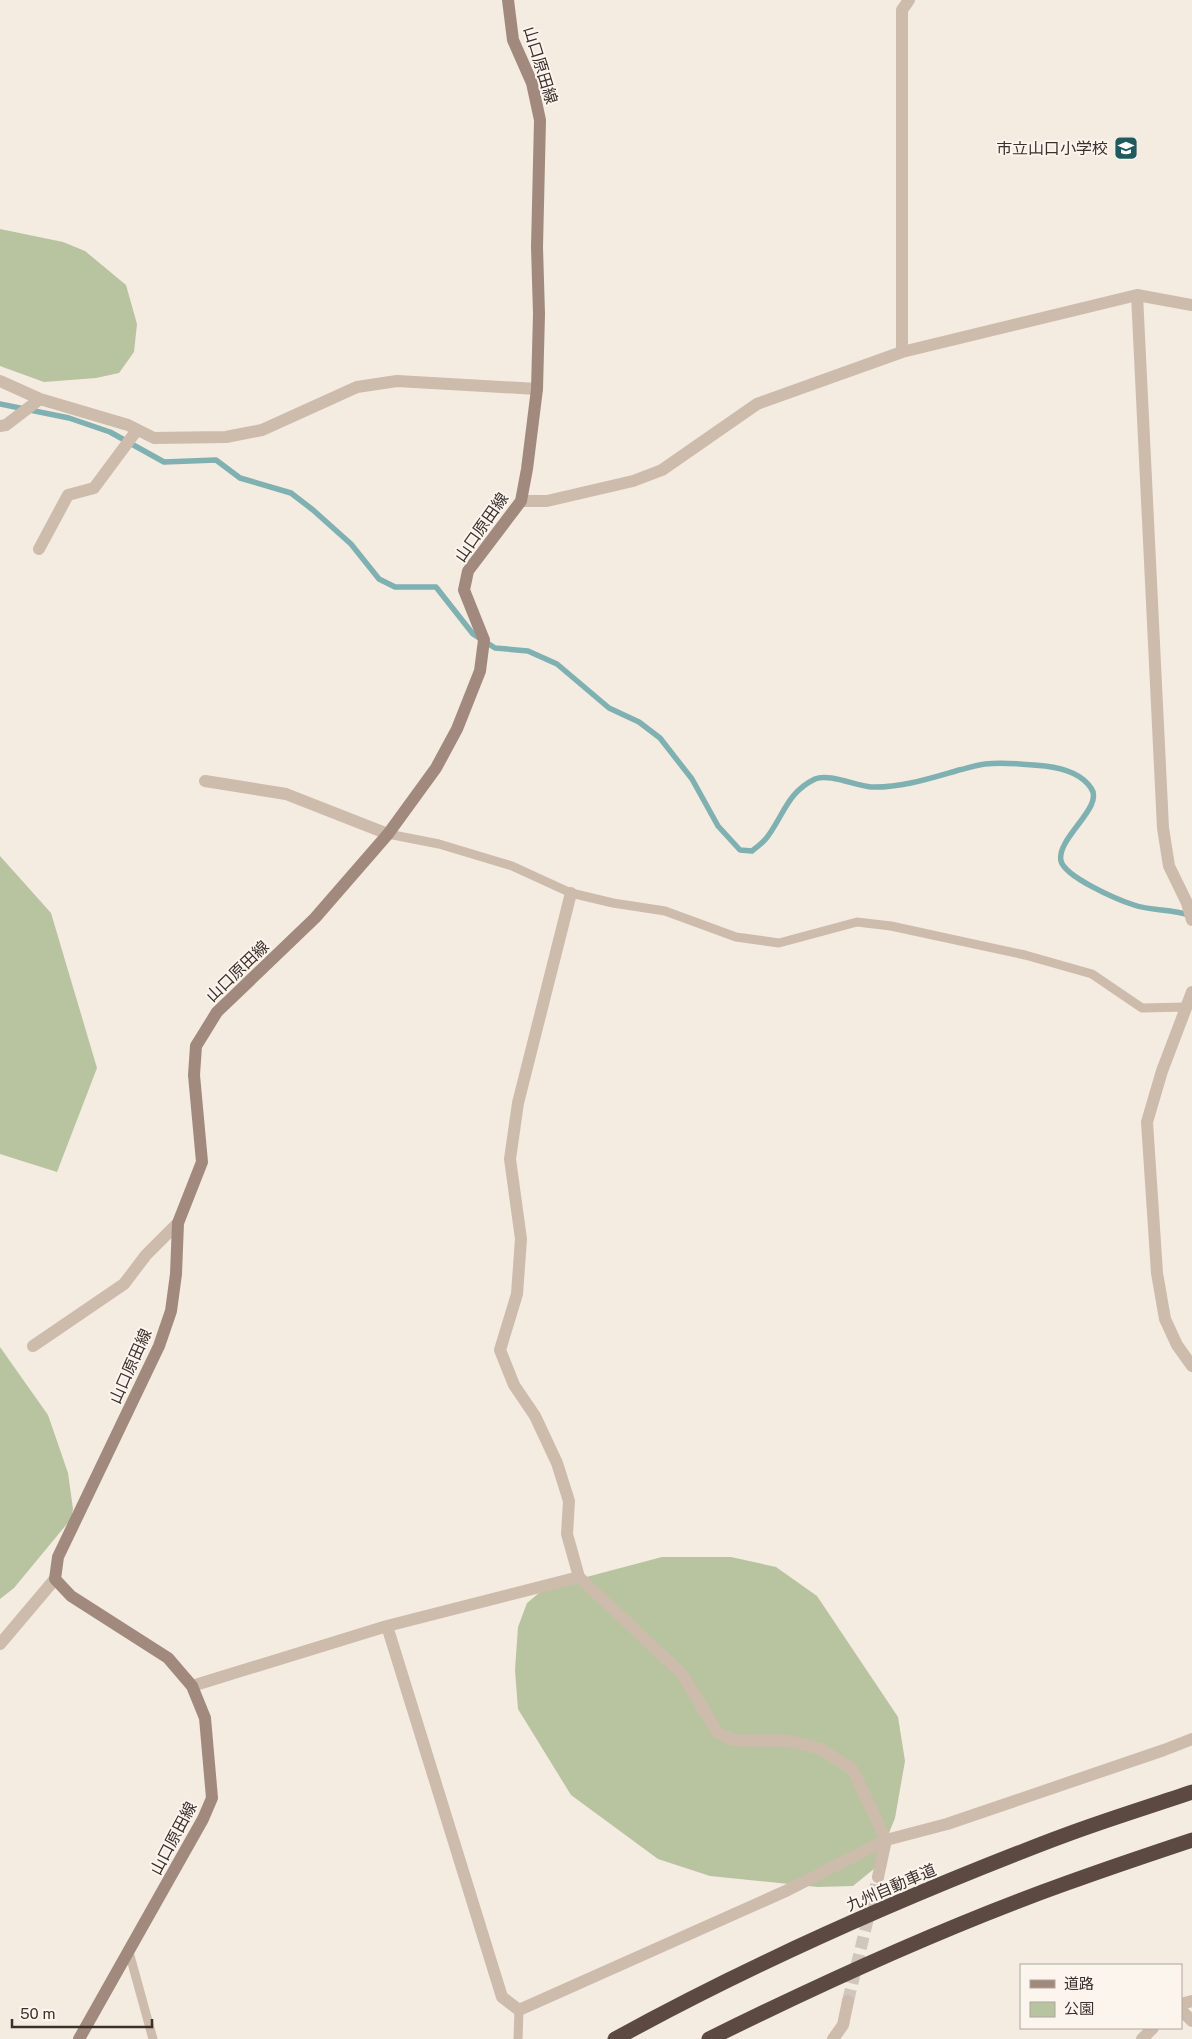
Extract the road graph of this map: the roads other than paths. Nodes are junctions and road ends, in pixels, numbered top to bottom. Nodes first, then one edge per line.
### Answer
1 (508, 0) edge
2 (909, 0) edge
3 (1137, 295) junction
4 (1192, 305) edge
5 (902, 352) junction
6 (0, 381) edge
7 (537, 390) junction
8 (40, 399) junction
9 (0, 426) edge
10 (137, 430) junction
11 (521, 501) junction
12 (39, 549) dead end
13 (205, 781) dead end
14 (388, 834) junction
15 (571, 892) junction
16 (1192, 920) edge
17 (1192, 992) edge
18 (1190, 1008) edge
19 (178, 1223) junction
20 (33, 1346) dead end
21 (1192, 1366) edge
22 (579, 1577) junction
23 (55, 1580) junction
24 (387, 1626) junction
25 (0, 1644) edge
26 (192, 1686) junction
27 (1192, 1739) edge
28 (1192, 1792) edge
29 (886, 1840) junction
30 (1192, 1840) edge
31 (878, 1878) tunnel mouth
32 (129, 1952) junction
33 (848, 2001) tunnel mouth
34 (519, 2010) junction
35 (1182, 2011) edge
36 (1192, 2021) edge
37 (1152, 2029) edge
38 (79, 2039) edge
39 (152, 2039) edge
40 (518, 2039) edge
41 (615, 2039) edge
42 (709, 2039) edge
43 (833, 2039) edge
44 (1142, 2039) edge

1 - 7 main road, 山口原田線
2 - 5 street
3 - 4 street
3 - 5 street
3 - 16 street
5 - 11 street
6 - 8 street
7 - 10 street
7 - 11 main road, 山口原田線
8 - 9 street
8 - 10 street
10 - 12 street
11 - 14 main road, 山口原田線
13 - 14 street
14 - 15 lane
14 - 19 main road, 山口原田線
15 - 18 lane
15 - 22 street
17 - 18 street
18 - 21 street
19 - 20 street
19 - 23 main road, 山口原田線
22 - 24 street
22 - 29 street
23 - 25 street
23 - 26 main road, 山口原田線
24 - 26 street
24 - 34 street
26 - 32 main road, 山口原田線
27 - 29 street
28 - 41 highway, 九州自動車道
29 - 31 street
29 - 34 street
30 - 42 highway
32 - 38 main road, 山口原田線
32 - 39 lane
33 - 43 street
34 - 40 lane
35 - 36 street
37 - 44 street

